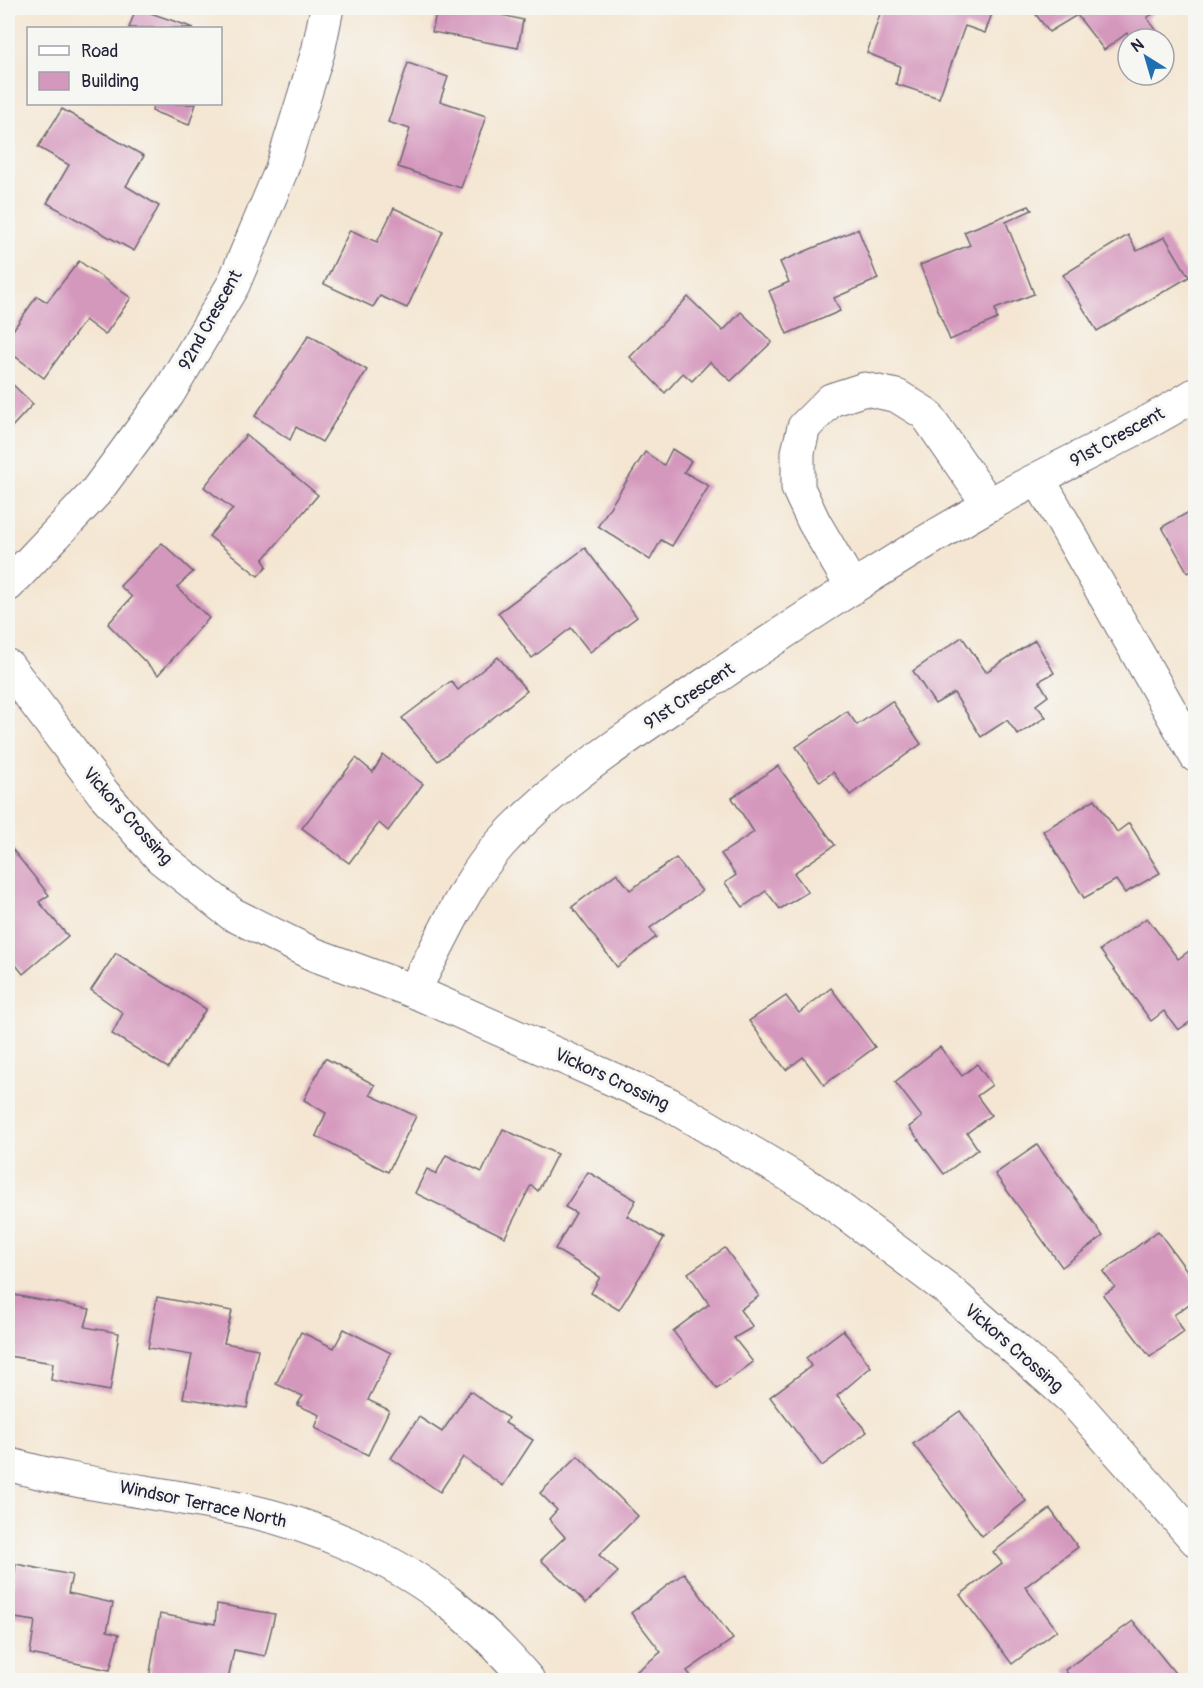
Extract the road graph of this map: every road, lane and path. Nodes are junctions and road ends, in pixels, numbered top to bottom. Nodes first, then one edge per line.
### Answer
1 (327, 8) edge
2 (1196, 394) edge
3 (1039, 480) junction
4 (989, 505) junction
5 (8, 585) edge
6 (852, 586) junction
7 (8, 666) edge
8 (1196, 756) edge
9 (413, 991) junction
10 (8, 1464) edge
11 (1196, 1540) edge
12 (528, 1680) edge

1 - 5 street, 92nd Crescent
2 - 3 street, 91st Crescent
3 - 4 street, 91st Crescent
3 - 8 street
4 - 6 street, 91st Crescent
4 - 6 street
6 - 9 street, 91st Crescent
7 - 9 street, Vickors Crossing
9 - 11 street, Vickors Crossing
10 - 12 street, Windsor Terrace North

